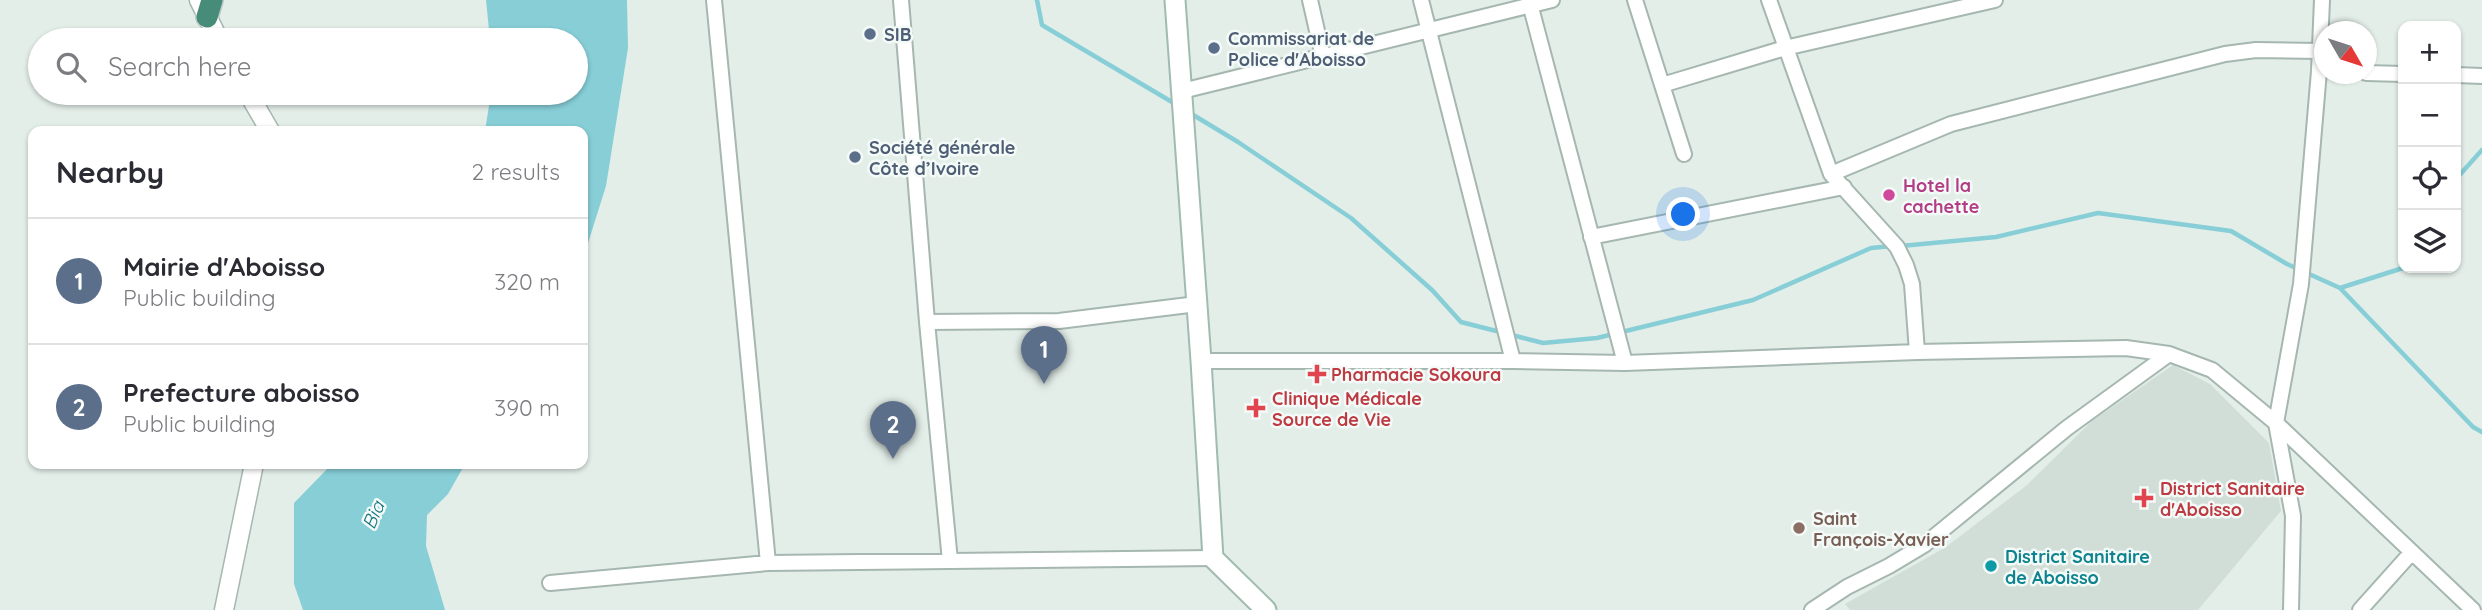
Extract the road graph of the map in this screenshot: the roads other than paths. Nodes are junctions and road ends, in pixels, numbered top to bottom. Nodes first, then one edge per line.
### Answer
1 (714, 0) edge
2 (901, 0) edge
3 (1175, 0) edge
4 (1310, 0) edge
5 (1421, 0) edge
6 (1552, 0) edge
7 (1635, 0) edge
8 (1769, 0) edge
9 (1995, 0) edge
10 (2322, 0) edge
11 (1529, 3) edge
12 (206, 6) edge
13 (2321, 21) edge
14 (214, 28) edge
15 (1428, 32) junction
16 (1784, 48) junction
17 (2314, 51) edge
18 (1323, 57) junction
19 (2377, 73) edge
20 (2398, 74) edge
21 (2461, 75) edge
22 (2482, 76) edge
23 (2321, 84) edge
24 (1662, 85) junction
25 (1182, 91) junction
26 (255, 105) edge
27 (267, 126) edge
28 (1684, 154) dead end
29 (1831, 174) junction
30 (1844, 187) junction
31 (1591, 237) junction
32 (1197, 304) junction
33 (927, 323) junction
34 (1917, 352) junction
35 (2169, 354) junction
36 (1513, 360) junction
37 (1201, 361) junction
38 (1625, 363) junction
39 (2276, 423) junction
40 (253, 469) edge
41 (2412, 552) junction
42 (1213, 558) junction
43 (950, 561) junction
44 (768, 563) junction
45 (550, 583) dead end
46 (2294, 607) edge
47 (225, 610) edge
48 (1266, 610) edge
49 (1812, 610) edge
50 (2360, 610) edge
51 (2473, 610) edge

1 - 44 street
2 - 33 street
3 - 25 main road
4 - 18 street
5 - 15 street
6 - 11 street
7 - 24 street
8 - 16 street
9 - 16 street
10 - 13 street
11 - 15 street
11 - 31 street
12 - 14 street
15 - 18 street
15 - 36 street
16 - 24 street
16 - 29 street
17 - 29 street
18 - 25 street
19 - 20 street
21 - 22 street
23 - 39 street
24 - 28 street
25 - 32 main road
26 - 27 street
29 - 30 street
30 - 31 street
30 - 34 street
31 - 38 street
32 - 33 street
32 - 37 main road
33 - 43 street
34 - 35 street
34 - 38 street
35 - 39 street
35 - 49 street
36 - 37 street
36 - 38 street
37 - 42 main road
39 - 41 street
39 - 46 street
40 - 47 street
41 - 50 street
41 - 51 street
42 - 43 street
42 - 48 main road
43 - 44 street
44 - 45 street

